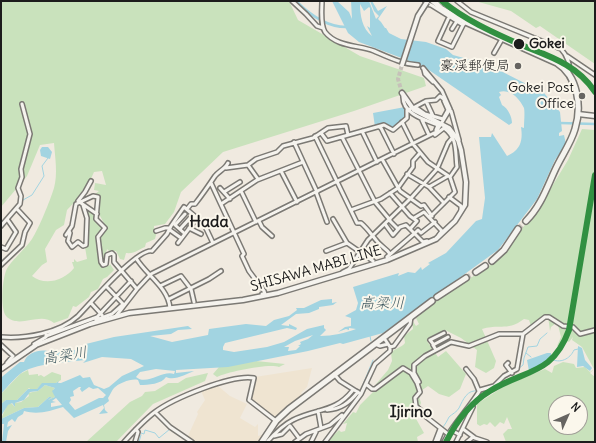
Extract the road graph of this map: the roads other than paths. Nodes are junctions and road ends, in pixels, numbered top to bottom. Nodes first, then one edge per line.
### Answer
1 (292, 1) edge
2 (322, 1) edge
3 (427, 1) edge
4 (433, 1) edge
5 (457, 1) edge
6 (440, 3) edge
7 (472, 13) junction
8 (449, 17) junction
9 (457, 21) junction
10 (465, 23) junction
11 (323, 28) junction
12 (452, 29) dead end
13 (502, 39) junction
14 (494, 53) dead end
15 (566, 56) junction
16 (402, 65) tunnel mouth
17 (418, 65) dead end
18 (568, 73) junction
19 (595, 75) edge
20 (402, 94) joint
21 (426, 101) junction
22 (446, 101) junction
23 (22, 104) dead end
24 (412, 108) junction
25 (451, 111) junction
26 (433, 116) junction
27 (578, 116) junction
28 (595, 116) edge
29 (423, 119) junction
30 (402, 122) junction
31 (443, 124) junction
32 (379, 126) junction
33 (362, 131) junction
34 (321, 133) junction
35 (348, 135) junction
36 (430, 135) junction
37 (316, 136) junction
38 (342, 136) junction
39 (453, 137) junction
40 (294, 142) junction
41 (413, 144) junction
42 (460, 148) junction
43 (420, 152) junction
44 (394, 154) junction
45 (382, 159) junction
46 (303, 162) junction
47 (377, 162) junction
48 (228, 163) dead end
49 (248, 165) junction
50 (226, 168) junction
51 (360, 170) junction
52 (437, 170) junction
53 (281, 171) junction
54 (407, 174) junction
55 (449, 177) junction
56 (258, 179) junction
57 (91, 181) dead end
58 (240, 182) dead end
59 (337, 182) junction
60 (211, 183) junction
61 (423, 185) junction
62 (429, 187) junction
63 (220, 188) dead end
64 (398, 188) junction
65 (241, 191) junction
66 (224, 192) junction
67 (317, 192) junction
68 (390, 193) junction
69 (449, 197) junction
70 (411, 198) junction
71 (230, 199) junction
72 (297, 202) junction
73 (375, 202) junction
74 (444, 202) junction
75 (78, 203) junction
76 (221, 204) junction
77 (83, 205) junction
78 (402, 207) junction
79 (17, 209) junction
80 (187, 209) junction
81 (351, 210) junction
82 (462, 213) junction
83 (96, 214) junction
84 (431, 217) junction
85 (190, 218) junction
86 (197, 218) junction
87 (414, 218) junction
88 (7, 219) junction
89 (333, 219) dead end
90 (389, 220) junction
91 (258, 221) junction
92 (526, 221) tunnel mouth
93 (194, 222) junction
94 (327, 222) dead end
95 (435, 222) junction
96 (385, 224) junction
97 (1, 226) edge
98 (189, 228) junction
99 (170, 229) junction
100 (180, 229) junction
101 (398, 229) junction
102 (410, 229) junction
103 (69, 231) junction
104 (156, 231) dead end
105 (234, 233) junction
106 (414, 233) junction
107 (184, 234) junction
108 (201, 234) dead end
109 (515, 234) tunnel mouth
110 (66, 235) dead end
111 (373, 235) junction
112 (272, 236) dead end
113 (181, 238) junction
114 (437, 238) junction
115 (178, 243) dead end
116 (214, 243) junction
117 (347, 243) junction
118 (1, 247) edge
119 (326, 251) dead end
120 (360, 251) junction
121 (136, 258) junction
122 (373, 261) dead end
123 (492, 261) dead end
124 (1, 265) edge
125 (485, 266) dead end
126 (221, 270) dead end
127 (122, 272) junction
128 (476, 272) tunnel mouth
129 (150, 275) junction
130 (333, 277) junction
131 (466, 278) tunnel mouth
132 (131, 281) junction
133 (106, 286) junction
134 (160, 286) junction
135 (137, 289) junction
136 (191, 289) junction
137 (116, 297) junction
138 (438, 297) dead end
139 (169, 299) junction
140 (250, 299) junction
141 (432, 301) dead end
142 (194, 302) dead end
143 (91, 303) junction
144 (123, 305) junction
145 (170, 308) junction
146 (102, 315) junction
147 (116, 315) junction
148 (410, 317) junction
149 (90, 324) junction
150 (595, 330) edge
151 (444, 333) dead end
152 (46, 334) junction
153 (523, 334) junction
154 (1, 336) edge
155 (448, 337) dead end
156 (384, 338) junction
157 (375, 344) junction
158 (1, 345) edge
159 (434, 345) junction
160 (389, 346) junction
161 (30, 349) junction
162 (436, 350) junction
163 (508, 363) dead end
164 (2, 369) edge
165 (466, 369) dead end
166 (512, 373) junction
167 (334, 374) junction
168 (417, 383) junction
169 (366, 384) junction
170 (353, 390) junction
171 (478, 391) junction
172 (360, 393) junction
173 (473, 407) dead end
174 (327, 410) junction
175 (468, 411) junction
176 (155, 412) junction
177 (318, 412) junction
178 (344, 415) junction
179 (298, 419) dead end
180 (276, 421) junction
181 (289, 424) junction
182 (321, 428) junction
183 (136, 429) junction
184 (318, 430) junction
185 (441, 430) junction
186 (452, 430) junction
187 (463, 430) junction
188 (448, 434) junction
189 (460, 435) junction
190 (473, 437) junction
191 (299, 438) junction
192 (124, 442) edge
193 (135, 442) edge
194 (192, 442) edge
195 (262, 442) edge
196 (268, 442) edge
197 (295, 442) edge
198 (311, 442) edge
199 (325, 442) edge
200 (436, 442) edge
201 (444, 442) edge
202 (456, 442) edge
203 (467, 442) edge
204 (487, 442) edge

1 - 11 street
2 - 11 street
3 - 8 street
3 - 16 main road, bridge
4 - 10 highway
5 - 7 street
6 - 10 street
7 - 10 street
7 - 15 street
8 - 9 street
8 - 10 street
9 - 10 street
9 - 12 street
10 - 13 highway
11 - 17 street
13 - 14 street
13 - 18 highway
15 - 18 street
15 - 19 street
18 - 27 highway
20 - 24 street
20 - 31 main road
21 - 22 street
21 - 24 street
21 - 26 street
22 - 22 street
22 - 25 street
22 - 26 street
23 - 79 street
24 - 26 street
24 - 29 street
24 - 30 street
25 - 31 street
25 - 42 street
27 - 28 main road
27 - 92 highway
29 - 36 street
29 - 36 street
30 - 32 street
30 - 41 street
31 - 36 street
31 - 42 main road
32 - 33 street
32 - 44 street
33 - 35 street
33 - 47 street
34 - 35 street
34 - 37 street
34 - 38 street
35 - 38 street
36 - 39 street
36 - 41 street
37 - 40 street
37 - 59 street
38 - 51 street
39 - 52 street
39 - 55 street
40 - 46 street
40 - 49 street
41 - 43 street
41 - 44 street
42 - 82 main road
43 - 52 street
43 - 54 street
44 - 45 street
45 - 47 street
45 - 64 street
46 - 53 street
46 - 67 street
47 - 51 street
48 - 50 street
49 - 50 street
49 - 56 street
50 - 60 street
51 - 59 street
51 - 73 street
52 - 55 street
52 - 61 street
53 - 56 street
53 - 72 street
54 - 61 street
54 - 64 street
55 - 62 street
55 - 69 street
56 - 65 street
57 - 75 street
58 - 66 street
59 - 67 street
59 - 81 street
60 - 76 street
60 - 80 street
61 - 62 street
61 - 70 street
62 - 74 street
63 - 66 street
64 - 68 street
64 - 70 street
65 - 71 street
65 - 91 street
66 - 71 street
67 - 72 street
67 - 94 street
68 - 73 street
68 - 78 street
69 - 74 street
69 - 82 street
70 - 78 street
70 - 84 street
71 - 76 street
72 - 91 street
73 - 81 street
73 - 90 street
74 - 84 street
75 - 77 street
75 - 83 street
75 - 103 street
76 - 105 street
77 - 83 street
77 - 103 street
78 - 87 street
78 - 90 street
79 - 88 street
79 - 124 street
80 - 86 street
80 - 99 street
81 - 111 street
82 - 114 main road, SHISAWA MABI LINE
83 - 127 street
84 - 87 street
84 - 95 street
85 - 93 street
85 - 100 street
85 - 100 street
86 - 93 street
86 - 116 street
87 - 102 street
88 - 97 street
88 - 118 street
89 - 117 street
90 - 96 street
90 - 101 street
91 - 105 street
91 - 112 street
93 - 98 street
95 - 106 street
95 - 114 street
96 - 101 street
96 - 111 street
98 - 107 street
98 - 108 street
99 - 104 street
99 - 113 street
99 - 121 street
100 - 107 street
101 - 102 street
102 - 106 street
103 - 110 street
105 - 116 street
105 - 140 street
106 - 111 street
106 - 114 street
107 - 113 street
109 - 123 highway
111 - 120 street
113 - 115 street
114 - 130 main road, SHISAWA MABI LINE
116 - 129 street
117 - 119 street
117 - 120 street
120 - 122 street
120 - 130 street
121 - 127 street
121 - 129 street
125 - 128 highway
126 - 136 street
127 - 132 street
127 - 133 street
129 - 134 street
129 - 135 street
130 - 140 main road, SHISAWA MABI LINE
131 - 138 highway
132 - 135 street
132 - 137 street
133 - 137 street
133 - 143 street
134 - 136 street
134 - 139 street
135 - 144 street
136 - 139 street
136 - 142 street
137 - 144 street
137 - 146 street
139 - 145 street
140 - 145 main road, SHISAWA MABI LINE
141 - 148 highway
143 - 146 street
143 - 152 street
144 - 146 street
144 - 147 street
145 - 147 main road, SHISAWA MABI LINE
146 - 149 street
146 - 152 street
147 - 149 main road, SHISAWA MABI LINE
148 - 156 highway
148 - 160 street
149 - 161 main road, SHISAWA MABI LINE
150 - 153 street
151 - 159 street
152 - 154 street
152 - 161 street
153 - 162 street
153 - 166 street
155 - 159 street
156 - 157 highway
156 - 160 street
157 - 160 street
157 - 167 highway
158 - 164 street
159 - 162 street
160 - 169 street
161 - 164 main road, SHISAWA MABI LINE
162 - 168 street
163 - 166 street
165 - 171 street
166 - 171 street
167 - 170 street
167 - 180 highway
168 - 169 street
168 - 185 street
169 - 172 street
170 - 172 street
170 - 174 street
171 - 175 street
172 - 174 street
172 - 178 street
173 - 175 street
174 - 177 street
175 - 186 street
175 - 187 street
176 - 180 street
176 - 183 street
176 - 194 street
177 - 179 street
177 - 181 street
177 - 182 street
178 - 182 street
178 - 199 street
180 - 195 highway
181 - 191 street
181 - 196 street
181 - 196 street
182 - 184 street
183 - 192 street
183 - 193 street
184 - 191 street
184 - 198 street
185 - 188 street
185 - 200 street
186 - 188 street
186 - 189 street
187 - 189 street
187 - 190 street
188 - 201 street
189 - 202 street
190 - 203 street
190 - 204 street
191 - 197 street

